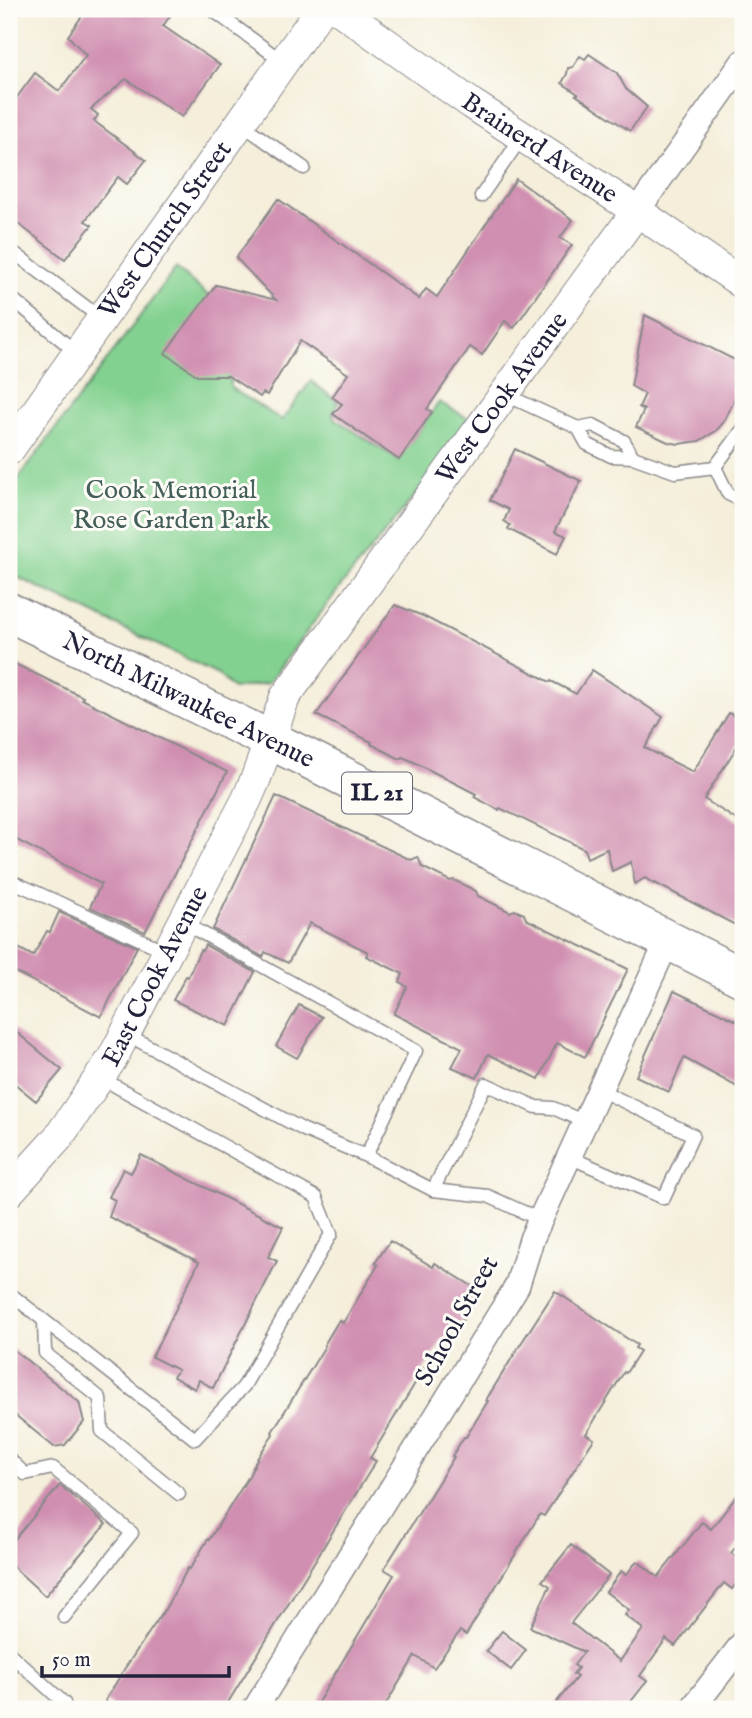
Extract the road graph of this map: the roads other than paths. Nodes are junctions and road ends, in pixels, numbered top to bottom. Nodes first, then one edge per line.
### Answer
1 (14, 9) edge
2 (211, 9) edge
3 (321, 9) edge
4 (338, 9) edge
5 (9, 13) edge
6 (282, 61) junction
7 (743, 62) edge
8 (240, 123) junction
9 (522, 136) junction
10 (304, 169) dead end
11 (481, 197) dead end
12 (637, 211) junction
13 (9, 249) edge
14 (743, 284) edge
15 (9, 296) edge
16 (102, 319) junction
17 (78, 353) junction
18 (504, 394) junction
19 (578, 428) junction
20 (743, 429) edge
21 (10, 445) edge
22 (633, 457) junction
23 (715, 467) junction
24 (743, 501) edge
25 (9, 612) edge
26 (269, 740) junction
27 (9, 880) edge
28 (183, 923) junction
29 (668, 940) junction
30 (168, 952) junction
31 (743, 978) edge
32 (126, 1034) junction
33 (101, 1078) junction
34 (600, 1090) junction
35 (585, 1122) junction
36 (366, 1156) junction
37 (569, 1157) junction
38 (433, 1190) junction
39 (9, 1192) edge
40 (541, 1220) junction
41 (9, 1293) edge
42 (44, 1321) junction
43 (9, 1460) edge
44 (179, 1494) dead end
45 (64, 1617) dead end
46 (743, 1643) edge
47 (9, 1653) edge
48 (66, 1709) edge
49 (255, 1709) edge
50 (692, 1709) edge

1 - 5 lane
2 - 6 lane
3 - 6 street, West Church Street
4 - 9 street, Brainerd Avenue
6 - 8 street, West Church Street
7 - 12 street, West Cook Avenue
8 - 10 lane
8 - 16 street, West Church Street
9 - 11 lane
9 - 12 street, Brainerd Avenue
12 - 14 street, Brainerd Avenue
12 - 18 street, West Cook Avenue
13 - 16 lane
15 - 17 lane
16 - 17 street, West Church Street
17 - 21 street, West Church Street
18 - 19 lane
18 - 26 street, West Cook Avenue
19 - 22 lane
19 - 22 lane
20 - 23 lane
22 - 23 lane
23 - 24 lane
25 - 26 main road, North Milwaukee Avenue / IL 21
26 - 28 street, East Cook Avenue
26 - 29 main road, North Milwaukee Avenue / IL 21
27 - 30 lane
28 - 30 street, East Cook Avenue
28 - 36 lane
29 - 31 main road, North Milwaukee Avenue / IL 21
29 - 34 street, School Street
30 - 32 street, East Cook Avenue
32 - 33 street, East Cook Avenue
32 - 36 lane
33 - 39 street, East Cook Avenue
33 - 42 lane
34 - 35 street, School Street
34 - 37 lane
35 - 37 street, School Street
35 - 38 lane
36 - 38 lane
37 - 40 street, School Street
38 - 40 lane
40 - 49 street, School Street
41 - 42 lane
42 - 44 lane
43 - 45 lane
46 - 50 street
47 - 48 lane

